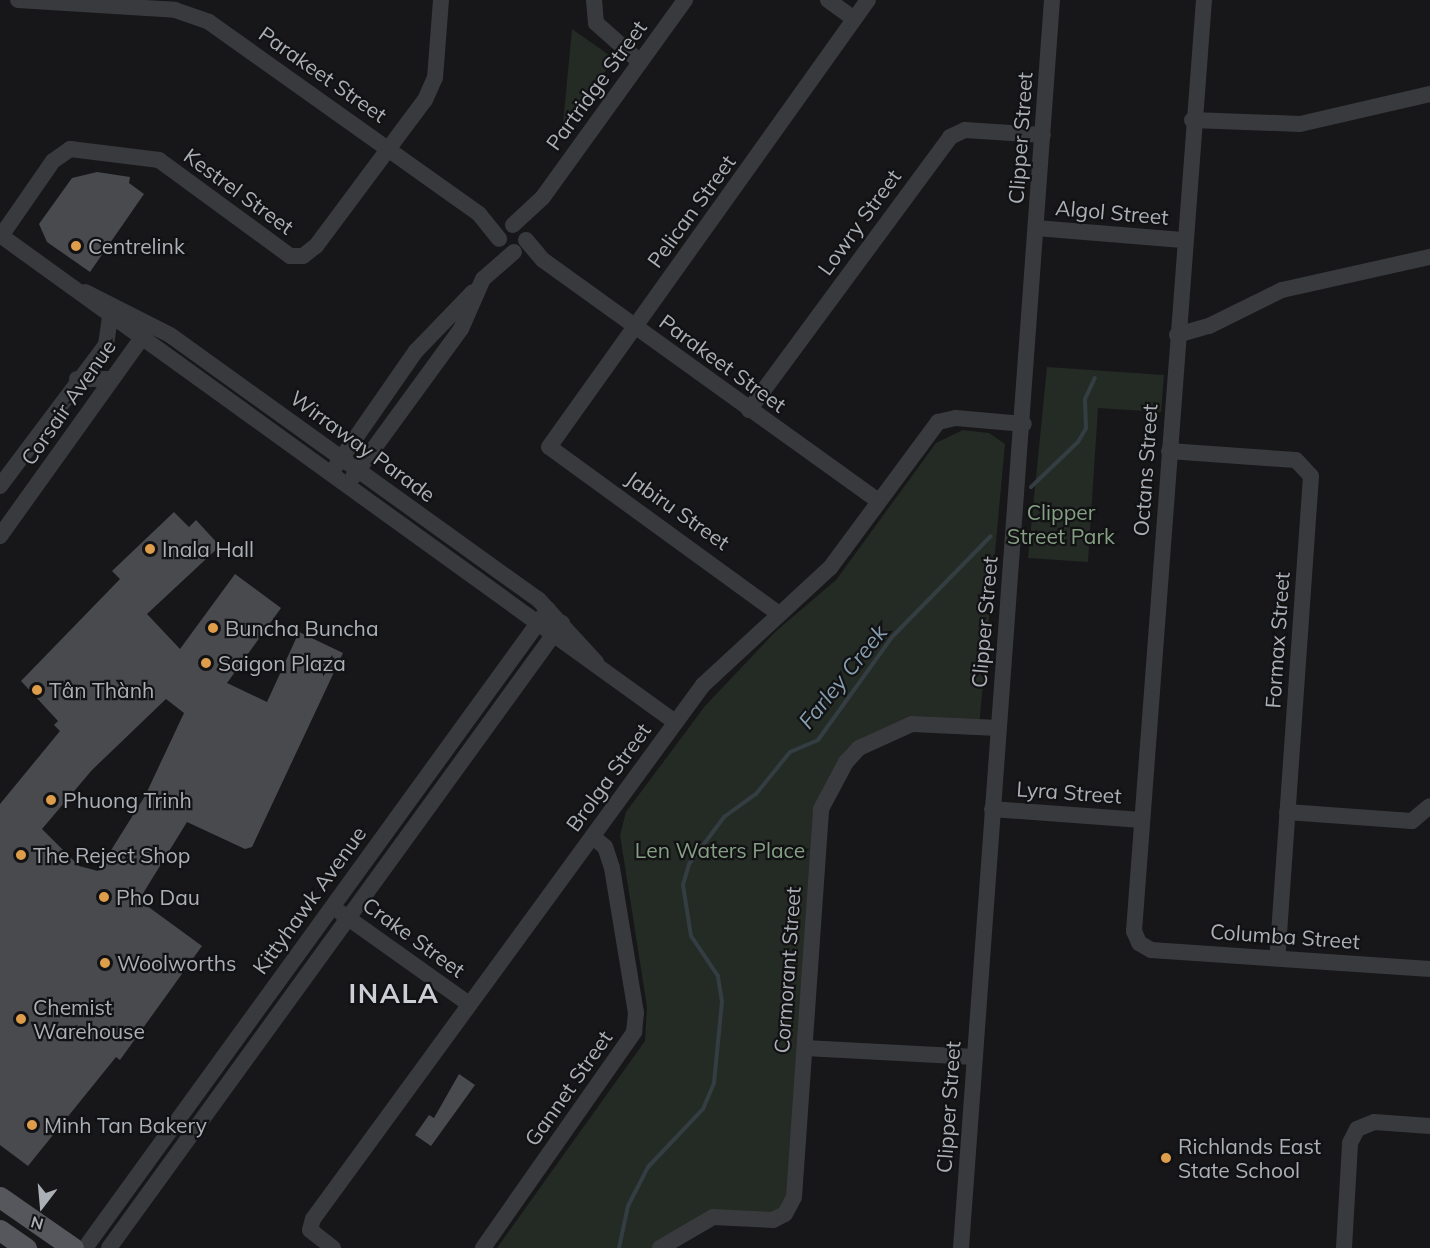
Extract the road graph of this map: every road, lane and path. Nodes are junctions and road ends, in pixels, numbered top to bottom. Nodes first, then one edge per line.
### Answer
1 (18, 0) edge
2 (441, 0) edge
3 (594, 0) edge
4 (686, 0) edge
5 (828, 0) edge
6 (868, 0) edge
7 (1053, 0) edge
8 (1204, 0) edge
9 (854, 19) junction
10 (640, 62) junction
11 (1430, 94) edge
12 (1192, 120) junction
13 (1043, 135) junction
14 (390, 149) junction
15 (1036, 228) junction
16 (0, 236) edge
17 (513, 239) junction
18 (1183, 240) junction
19 (1430, 257) edge
20 (483, 281) junction
21 (76, 289) junction
22 (110, 317) junction
23 (153, 324) junction
24 (636, 327) junction
25 (1177, 335) junction
26 (141, 338) junction
27 (77, 379) junction
28 (112, 380) junction
29 (749, 410) junction
30 (1024, 424) junction
31 (549, 447) joint
32 (1168, 451) junction
33 (342, 458) junction
34 (359, 470) junction
35 (331, 474) junction
36 (347, 485) junction
37 (0, 486) edge
38 (878, 501) junction
39 (0, 536) edge
40 (548, 609) junction
41 (779, 614) junction
42 (536, 623) junction
43 (557, 630) junction
44 (675, 722) junction
45 (998, 728) junction
46 (1430, 806) edge
47 (992, 809) junction
48 (1287, 812) junction
49 (1142, 820) junction
50 (593, 837) junction
51 (331, 908) junction
52 (349, 916) junction
53 (1139, 943) joint
54 (1277, 958) junction
55 (1430, 969) edge
56 (470, 1004) junction
57 (805, 1048) junction
58 (975, 1057) junction
59 (1430, 1126) edge
60 (0, 1197) edge
61 (0, 1230) edge
62 (26, 1248) edge
63 (73, 1248) edge
64 (85, 1248) edge
65 (109, 1248) edge
66 (333, 1248) edge
67 (483, 1248) edge
68 (660, 1248) edge
69 (961, 1248) edge
70 (1344, 1248) edge

1 - 14 street, Parakeet Street
2 - 14 street, Kestrel Street
3 - 10 street
4 - 10 street, Partridge Street
5 - 9 street
6 - 9 street, Pelican Street
7 - 13 street, Clipper Street
8 - 12 street, Octans Street
9 - 24 street, Pelican Street
10 - 17 street, Partridge Street
11 - 12 street
12 - 18 street, Octans Street
13 - 15 street, Clipper Street
13 - 29 street, Lowry Street
14 - 16 street, Kestrel Street
14 - 17 street, Parakeet Street
15 - 18 street, Algol Street
15 - 30 street, Clipper Street
16 - 21 street, Wirraway Parade
17 - 20 street, Partridge Street
17 - 24 street, Parakeet Street
18 - 25 street, Octans Street
19 - 25 street
20 - 33 street, Partridge Street
20 - 34 street, Partridge Street
21 - 22 street, Wirraway Parade
21 - 23 street, Wirraway Parade
22 - 26 street, Wirraway Parade
22 - 27 street
23 - 26 street, Corsair Avenue
23 - 33 street, Wirraway Parade
24 - 29 street, Parakeet Street
24 - 31 street, Pelican Street
25 - 32 street, Octans Street
26 - 28 street, Corsair Avenue
26 - 35 street, Wirraway Parade
27 - 28 street
27 - 37 street
28 - 39 street, Corsair Avenue
29 - 38 street, Parakeet Street
30 - 38 street, Brolga Street
30 - 45 street, Clipper Street
31 - 41 street, Jabiru Street
32 - 48 street, Formax Street
32 - 49 street, Octans Street
33 - 34 street, Wirraway Parade
33 - 35 street, Partridge Street
34 - 36 street, Partridge Street
34 - 40 street, Wirraway Parade
35 - 36 street, Wirraway Parade
36 - 42 street, Wirraway Parade
38 - 41 street, Brolga Street
40 - 42 street, Kittyhawk Avenue
40 - 43 street, Wirraway Parade
41 - 44 street, Brolga Street
42 - 43 street, Wirraway Parade
42 - 51 street, Kittyhawk Avenue
43 - 44 street, Wirraway Parade
43 - 52 street, Kittyhawk Avenue
44 - 50 street, Brolga Street
45 - 47 street, Clipper Street
45 - 57 street, Cormorant Street
46 - 48 street
47 - 49 street, Lyra Street
47 - 58 street, Clipper Street
48 - 54 street, Formax Street
49 - 53 street, Octans Street
50 - 56 street, Brolga Street
50 - 67 street, Gannet Street
51 - 52 street, Crake Street
51 - 64 street, Kittyhawk Avenue
52 - 56 street, Crake Street
52 - 65 street, Kittyhawk Avenue
53 - 54 street, Columba Street
54 - 55 street, Columba Street
56 - 66 street, Brolga Street
57 - 58 street
57 - 68 street, Cormorant Street
58 - 69 street, Clipper Street
59 - 70 street
60 - 63 main road
61 - 62 main road

